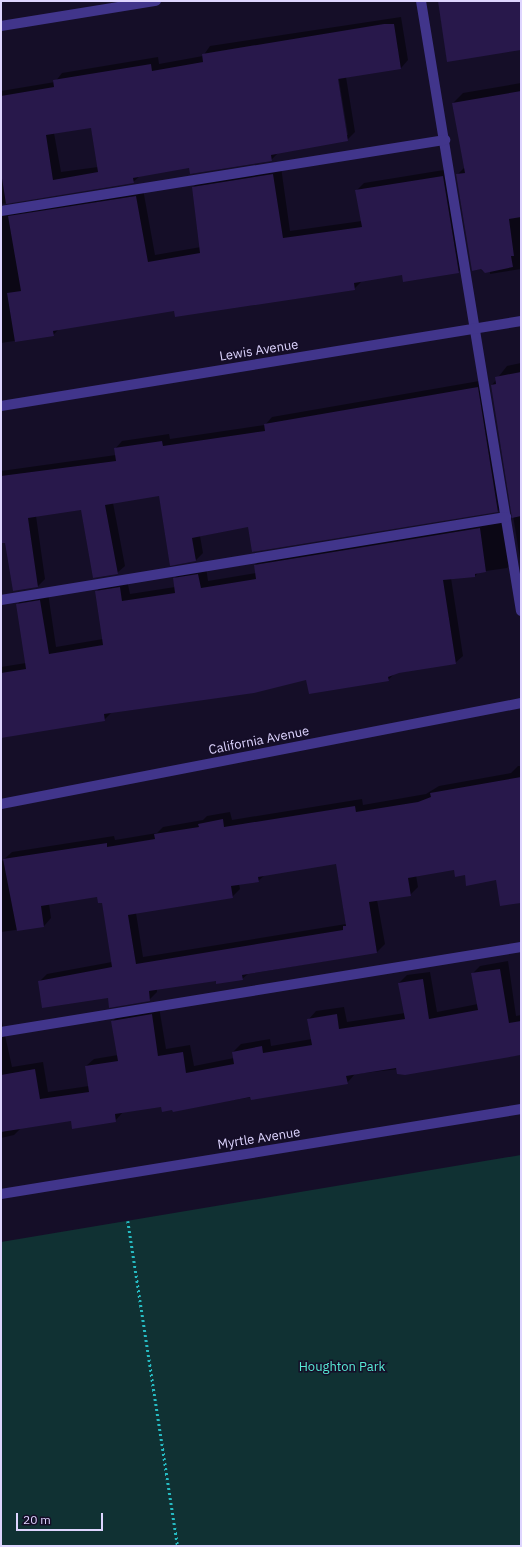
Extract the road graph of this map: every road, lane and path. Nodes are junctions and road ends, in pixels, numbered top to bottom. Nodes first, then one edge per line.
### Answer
1 (156, 1) edge
2 (422, 1) edge
3 (1, 26) edge
4 (445, 140) junction
5 (1, 211) edge
6 (521, 321) edge
7 (476, 328) junction
8 (1, 406) edge
9 (506, 517) junction
10 (1, 600) edge
11 (521, 611) edge
12 (521, 703) edge
13 (1, 804) edge
14 (521, 947) edge
15 (1, 1032) edge
16 (521, 1109) edge
17 (1, 1194) edge
18 (128, 1221) dead end
19 (178, 1546) edge

1 - 3 street
2 - 4 street
4 - 5 street
4 - 7 street
6 - 7 street, Lewis Avenue
7 - 8 street, Lewis Avenue
7 - 9 street
9 - 10 street
9 - 11 street
12 - 13 street, California Avenue
14 - 15 street
16 - 17 street, Myrtle Avenue
18 - 19 path

